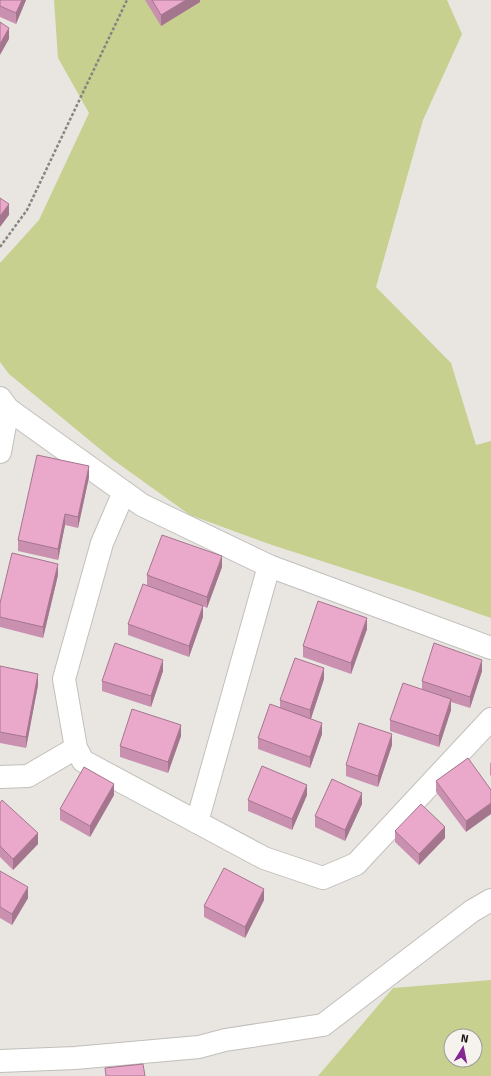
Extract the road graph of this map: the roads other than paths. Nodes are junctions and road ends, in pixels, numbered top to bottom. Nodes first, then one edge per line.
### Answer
1 (4, 403) edge
2 (0, 452) edge
3 (124, 492) junction
4 (269, 566) junction
5 (491, 648) edge
6 (491, 718) edge
7 (76, 748) junction
8 (0, 777) edge
9 (197, 822) junction
10 (491, 900) edge
11 (0, 1061) edge

1 - 2 street
1 - 3 street
3 - 4 street
3 - 7 street
4 - 5 street
4 - 9 street
6 - 9 street
7 - 8 street
7 - 9 street
10 - 11 street

